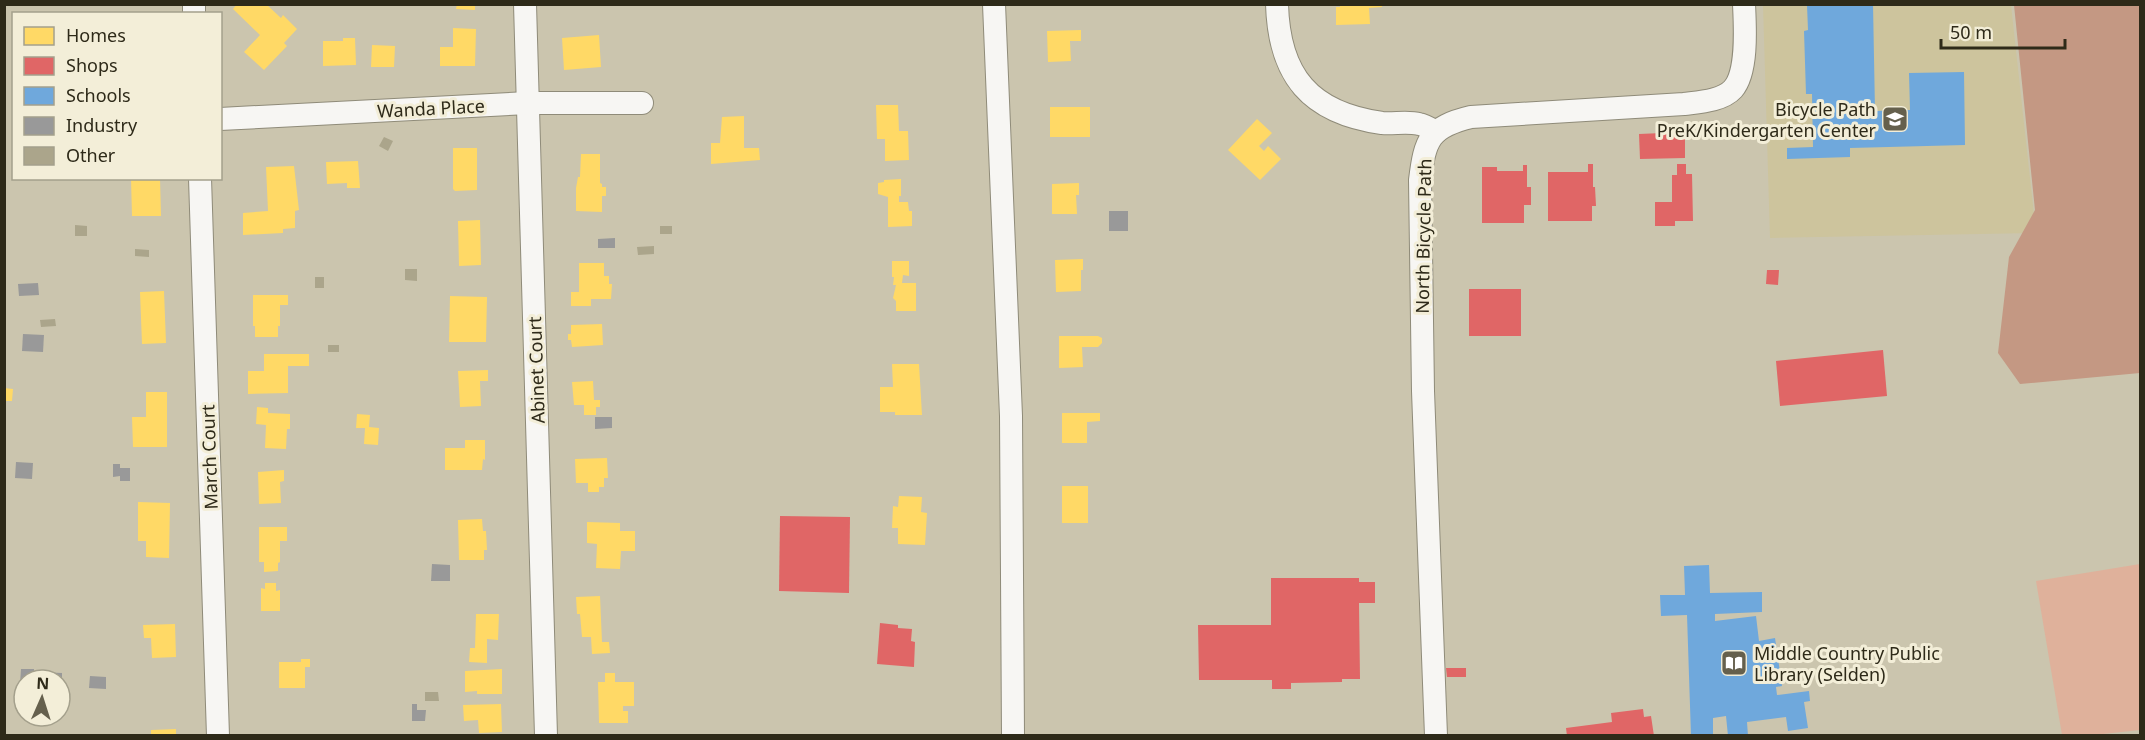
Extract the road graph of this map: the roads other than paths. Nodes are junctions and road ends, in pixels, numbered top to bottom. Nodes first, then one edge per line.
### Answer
1 (525, 4) edge
2 (994, 4) edge
3 (1277, 4) edge
4 (1744, 4) edge
5 (528, 103) junction
6 (642, 103) dead end
7 (222, 119) edge
8 (1436, 132) junction
9 (200, 180) edge
10 (218, 735) edge
11 (546, 735) edge
12 (1013, 735) edge
13 (1436, 735) edge

1 - 5 street, Abinet Court
2 - 12 street
3 - 8 street
4 - 8 street
5 - 6 street, Wanda Place
5 - 7 street, Wanda Place
5 - 11 street, Abinet Court
8 - 13 street, North Bicycle Path
9 - 10 street, March Court

